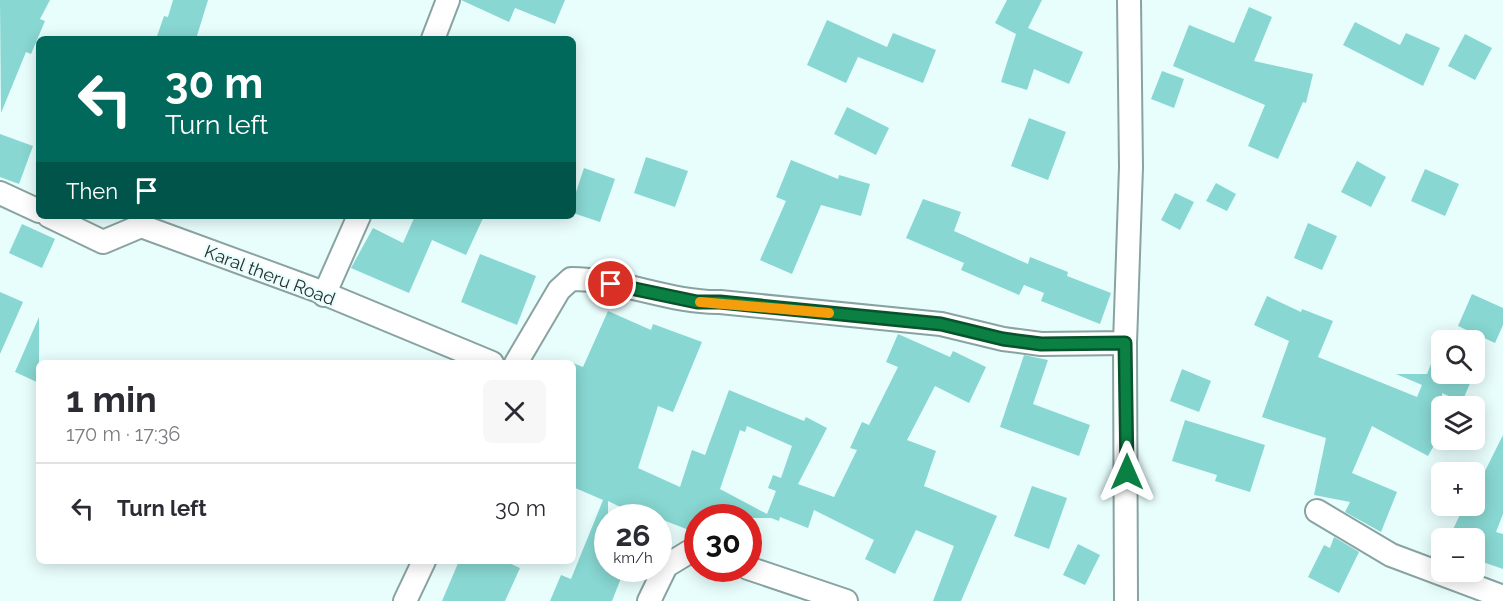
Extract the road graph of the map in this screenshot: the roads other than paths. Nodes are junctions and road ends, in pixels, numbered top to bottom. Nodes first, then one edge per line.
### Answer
1 (448, 0) edge
2 (1129, 0) edge
3 (434, 36) edge
4 (0, 193) edge
5 (36, 210) edge
6 (55, 219) edge
7 (357, 219) edge
8 (324, 295) junction
9 (1125, 343) junction
10 (485, 360) edge
11 (518, 360) edge
12 (1317, 511) dead end
13 (684, 555) edge
14 (423, 564) edge
15 (762, 573) edge
16 (1503, 597) edge
17 (405, 601) edge
18 (649, 601) edge
19 (846, 601) edge
20 (1126, 601) edge

1 - 3 street
2 - 9 street
4 - 5 street
6 - 8 street, Karal theru Road
7 - 8 street
8 - 10 street, Karal theru Road
9 - 11 street
9 - 20 street
12 - 16 street
13 - 18 street
14 - 17 street
15 - 19 street

